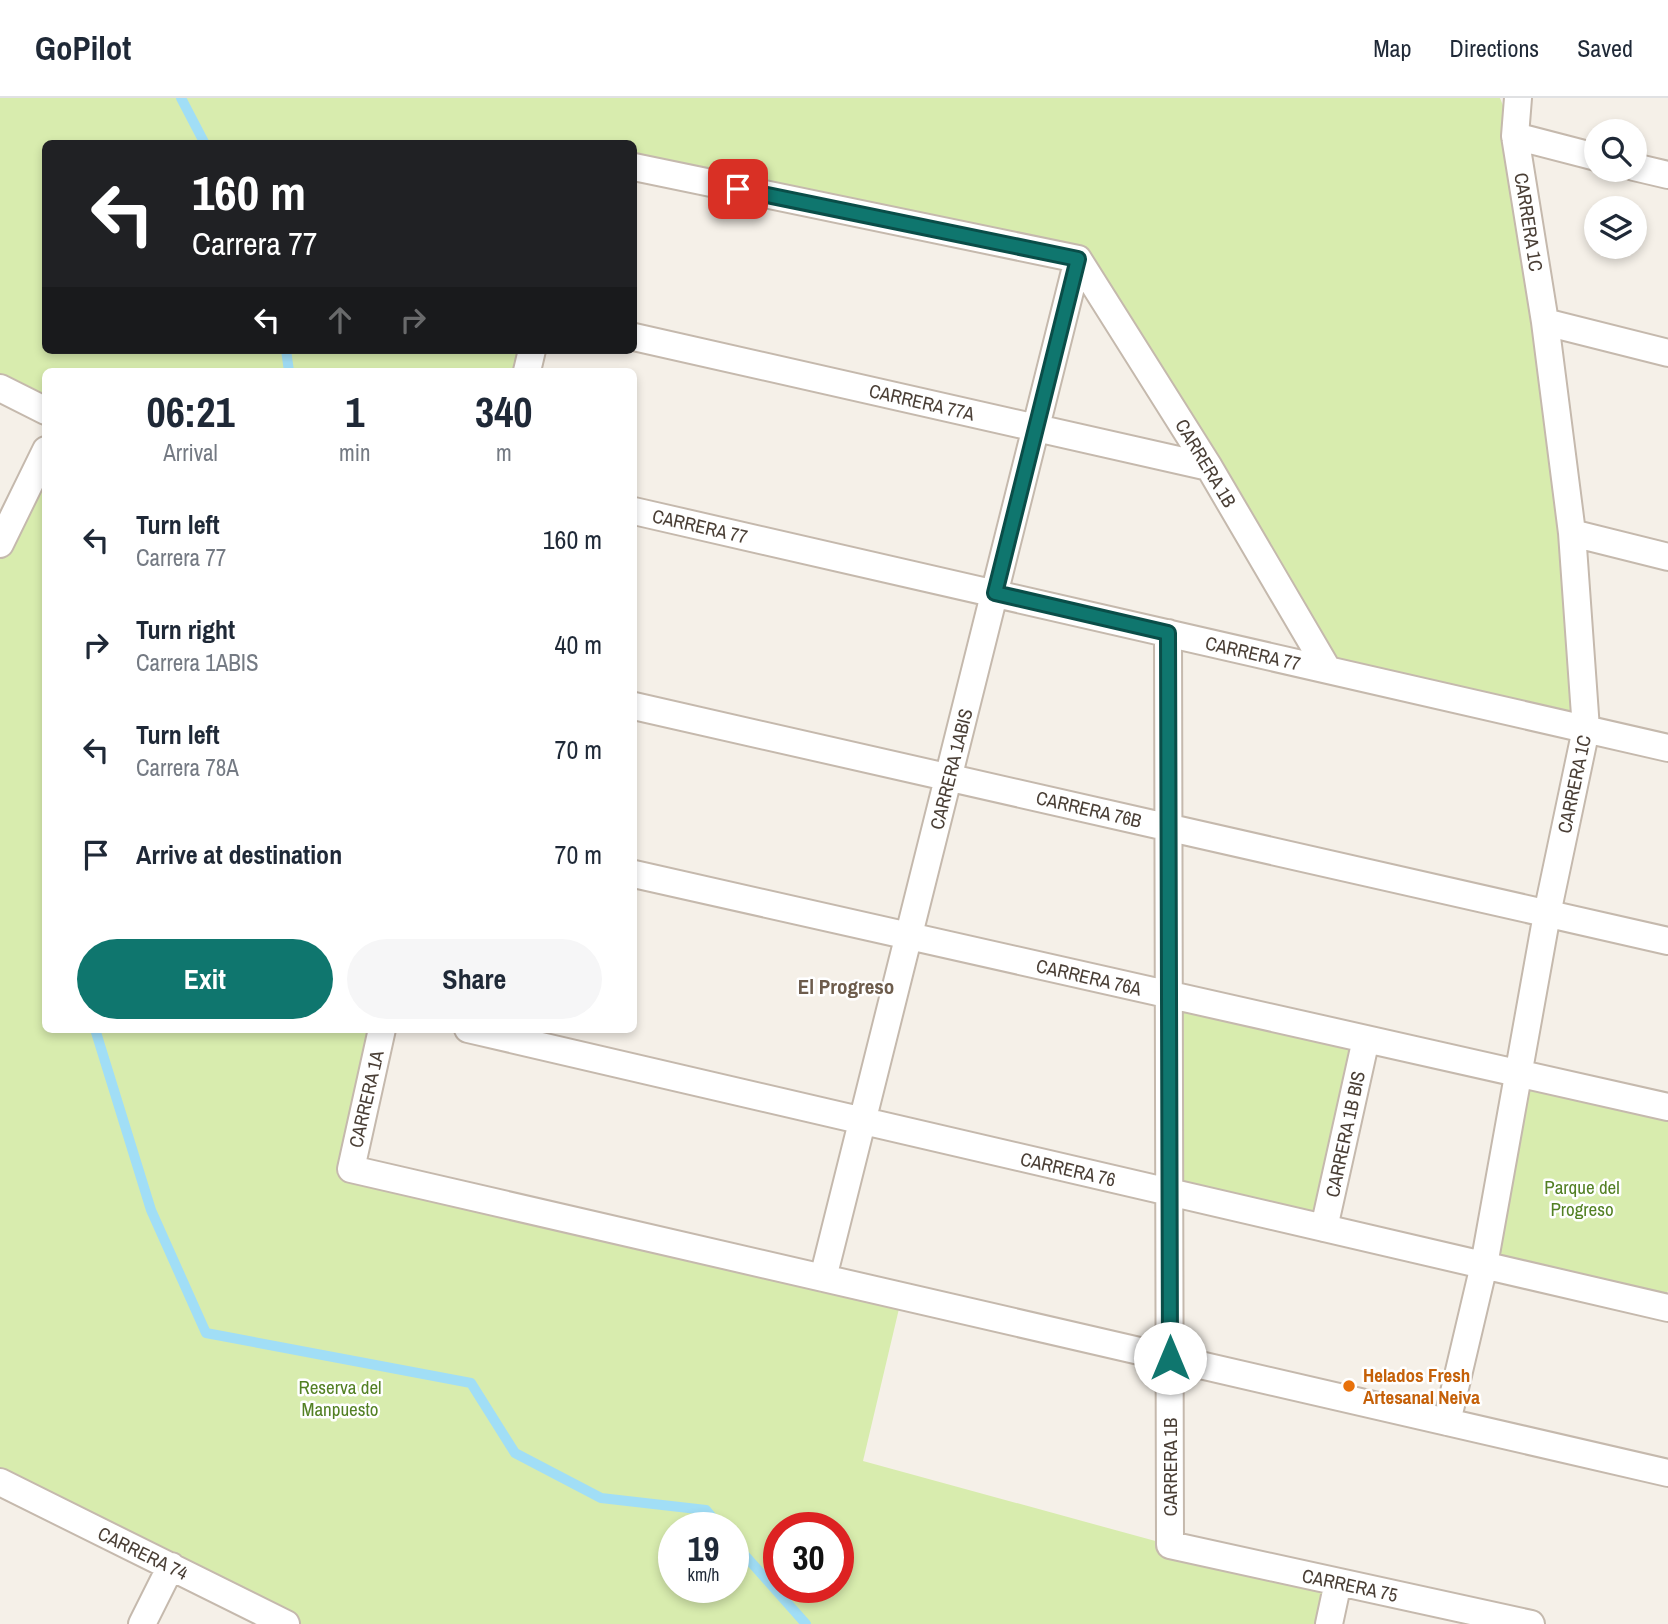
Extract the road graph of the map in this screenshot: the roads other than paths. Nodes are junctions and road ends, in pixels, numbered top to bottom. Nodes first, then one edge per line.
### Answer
1 (1518, 98) edge
2 (1515, 136) junction
3 (1584, 154) edge
4 (637, 168) edge
5 (1647, 170) edge
6 (1668, 175) edge
7 (1078, 259) junction
8 (1545, 322) junction
9 (637, 338) edge
10 (1668, 353) edge
11 (0, 388) edge
12 (42, 409) edge
13 (1036, 428) junction
14 (42, 458) edge
15 (1209, 467) junction
16 (637, 511) edge
17 (1572, 533) junction
18 (0, 544) edge
19 (1668, 557) edge
20 (995, 593) junction
21 (1168, 633) junction
22 (1328, 670) junction
23 (637, 707) edge
24 (1586, 729) junction
25 (1668, 748) edge
26 (949, 778) junction
27 (1169, 828) junction
28 (637, 875) edge
29 (1547, 914) junction
30 (909, 936) junction
31 (1668, 941) edge
32 (1169, 995) junction
33 (381, 1033) edge
34 (485, 1033) edge
35 (1366, 1039) junction
36 (1517, 1073) junction
37 (1668, 1107) edge
38 (863, 1121) junction
39 (1169, 1192) junction
40 (1324, 1228) junction
41 (1484, 1265) junction
42 (823, 1278) junction
43 (1668, 1308) edge
44 (1170, 1358) junction
45 (1447, 1422) junction
46 (1668, 1473) edge
47 (0, 1482) edge
48 (1170, 1545) joint
49 (170, 1566) junction
50 (1338, 1582) junction
51 (142, 1624) edge
52 (286, 1624) edge
53 (1329, 1624) edge
54 (1531, 1624) edge

1 - 2 street, CARRERA 1C
2 - 3 street
2 - 8 street, CARRERA 1C
4 - 7 street
5 - 6 street
7 - 13 street, CARRERA 1ABIS
7 - 15 street, CARRERA 1B
8 - 10 street
8 - 17 street, CARRERA 1C
9 - 13 street, CARRERA 77A
11 - 12 street
13 - 15 street, CARRERA 77A
13 - 20 street, CARRERA 1ABIS
14 - 18 street
15 - 22 street, CARRERA 1B
16 - 20 street, CARRERA 77
17 - 19 street
17 - 24 street, CARRERA 1C
20 - 21 street, CARRERA 77
20 - 26 street, CARRERA 1ABIS
21 - 22 street, CARRERA 77
21 - 27 street, CARRERA 1B
22 - 24 street, CARRERA 77
23 - 26 street, CARRERA 76B
24 - 25 street, CARRERA 77
24 - 29 street, CARRERA 1C
26 - 27 street, CARRERA 76B
26 - 30 street, CARRERA 1ABIS
27 - 29 street, CARRERA 76B
27 - 32 street, CARRERA 1B
28 - 30 street, CARRERA 76A
29 - 31 street, CARRERA 76B
29 - 36 street, CARRERA 1C
30 - 32 street, CARRERA 76A
30 - 38 street, CARRERA 1ABIS
32 - 35 street, CARRERA 76A
32 - 39 street, CARRERA 1B
33 - 42 street, CARRERA 1A
34 - 38 street, CARRERA 76
35 - 36 street, CARRERA 76A
35 - 40 street, CARRERA 1B BIS
36 - 37 street, CARRERA 76A
36 - 41 street, CARRERA 1C
38 - 39 street, CARRERA 76
38 - 42 street, CARRERA 1ABIS
39 - 40 street, CARRERA 76
39 - 44 street, CARRERA 1B
40 - 41 street, CARRERA 76
41 - 43 street, CARRERA 76
41 - 45 street, CARRERA 1C
42 - 44 street
44 - 45 street
44 - 48 street, CARRERA 1B
45 - 46 street
47 - 49 street, CARRERA 74
48 - 50 street, CARRERA 75
49 - 51 street
49 - 52 street, CARRERA 74
50 - 53 street
50 - 54 street, CARRERA 75

